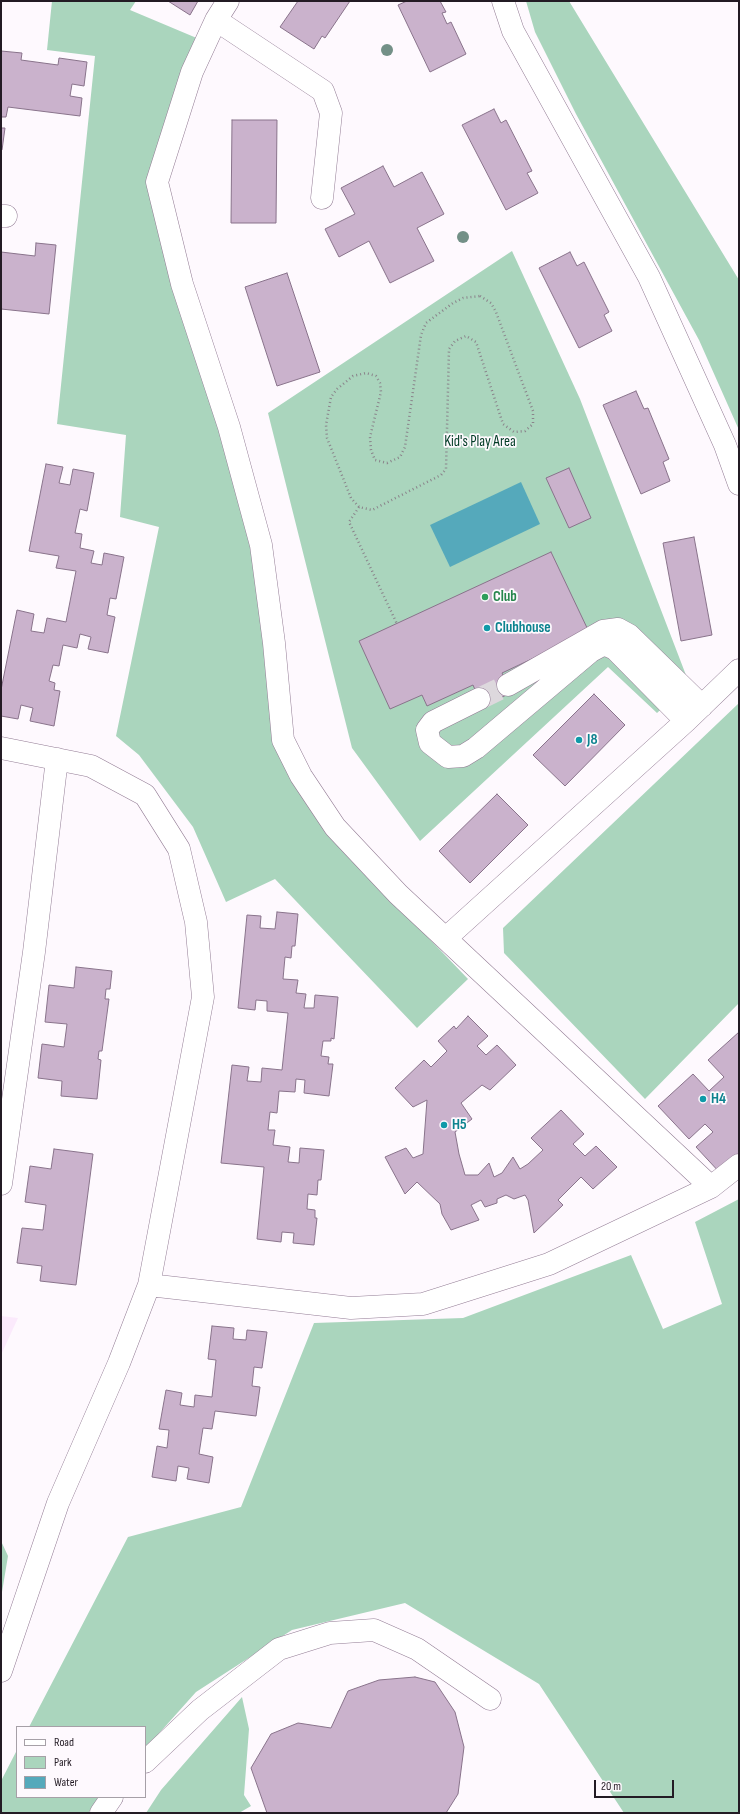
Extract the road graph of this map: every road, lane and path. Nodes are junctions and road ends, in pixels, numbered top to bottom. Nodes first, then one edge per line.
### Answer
1 (228, 1) edge
2 (503, 1) edge
3 (216, 20) junction
4 (322, 198) dead end
5 (739, 484) edge
6 (359, 506) junction
7 (396, 624) dead end
8 (739, 670) edge
9 (508, 685) tunnel mouth
10 (479, 699) tunnel mouth
11 (702, 706) junction
12 (686, 722) junction
13 (1, 748) edge
14 (57, 759) junction
15 (446, 938) junction
16 (739, 1166) edge
17 (1, 1184) edge
18 (711, 1188) junction
19 (149, 1284) junction
20 (1, 1671) edge
21 (490, 1699) dead end
22 (146, 1761) edge
23 (111, 1798) edge
24 (101, 1813) edge

1 - 3 street
2 - 5 street
3 - 4 street
3 - 15 street
6 - 6 path
6 - 7 path
8 - 11 street
9 - 11 street
10 - 12 street
11 - 12 street
12 - 15 street
13 - 14 street
14 - 17 street
14 - 19 street
15 - 18 street
16 - 18 street
18 - 19 street
19 - 20 street
21 - 22 street
23 - 24 street

